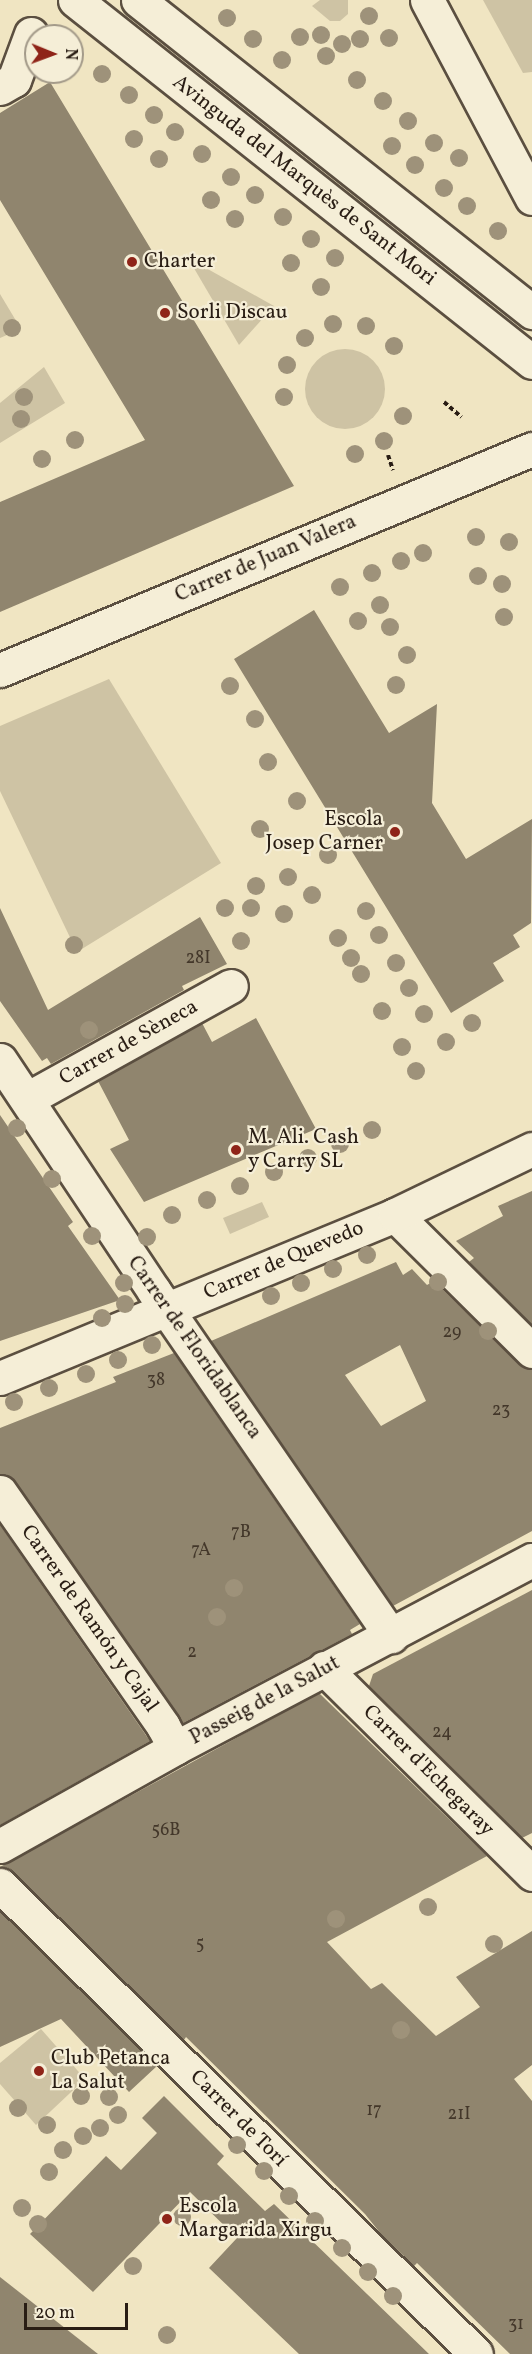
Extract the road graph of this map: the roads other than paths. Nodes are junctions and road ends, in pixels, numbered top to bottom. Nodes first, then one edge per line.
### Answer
1 (75, 0) edge
2 (138, 0) edge
3 (427, 0) edge
4 (24, 53) edge
5 (0, 88) edge
6 (532, 198) edge
7 (532, 312) edge
8 (532, 362) edge
9 (532, 449) edge
10 (0, 670) edge
11 (231, 986) dead end
12 (0, 1060) edge
13 (27, 1099) junction
14 (532, 1149) edge
15 (395, 1215) junction
16 (168, 1309) junction
17 (532, 1351) edge
18 (0, 1378) edge
19 (0, 1492) edge
20 (532, 1560) edge
21 (391, 1635) junction
22 (324, 1668) junction
23 (175, 1748) junction
24 (0, 1846) edge
25 (532, 1874) edge
26 (0, 1885) edge
27 (476, 2354) edge

1 - 8 street, Avinguda del Marquès de Sant Mori
2 - 7 street, Avinguda del Marquès de Sant Mori
3 - 6 street
4 - 5 street
9 - 10 street, Carrer de Juan Valera
11 - 13 street, Carrer de Sèneca
12 - 13 street, Carrer de Floridablanca
13 - 16 street, Carrer de Floridablanca
14 - 15 street, Carrer de Quevedo
15 - 16 street, Carrer de Quevedo
15 - 17 street
16 - 18 street, Carrer de Quevedo
16 - 21 street, Carrer de Floridablanca
19 - 23 street, Carrer de Ramón y Cajal
20 - 21 street, Passeig de la Salut
21 - 22 street, Passeig de la Salut
22 - 23 street, Passeig de la Salut
22 - 25 street, Carrer d'Echegaray
23 - 24 street, Passeig de la Salut
26 - 27 street, Carrer de Torí

